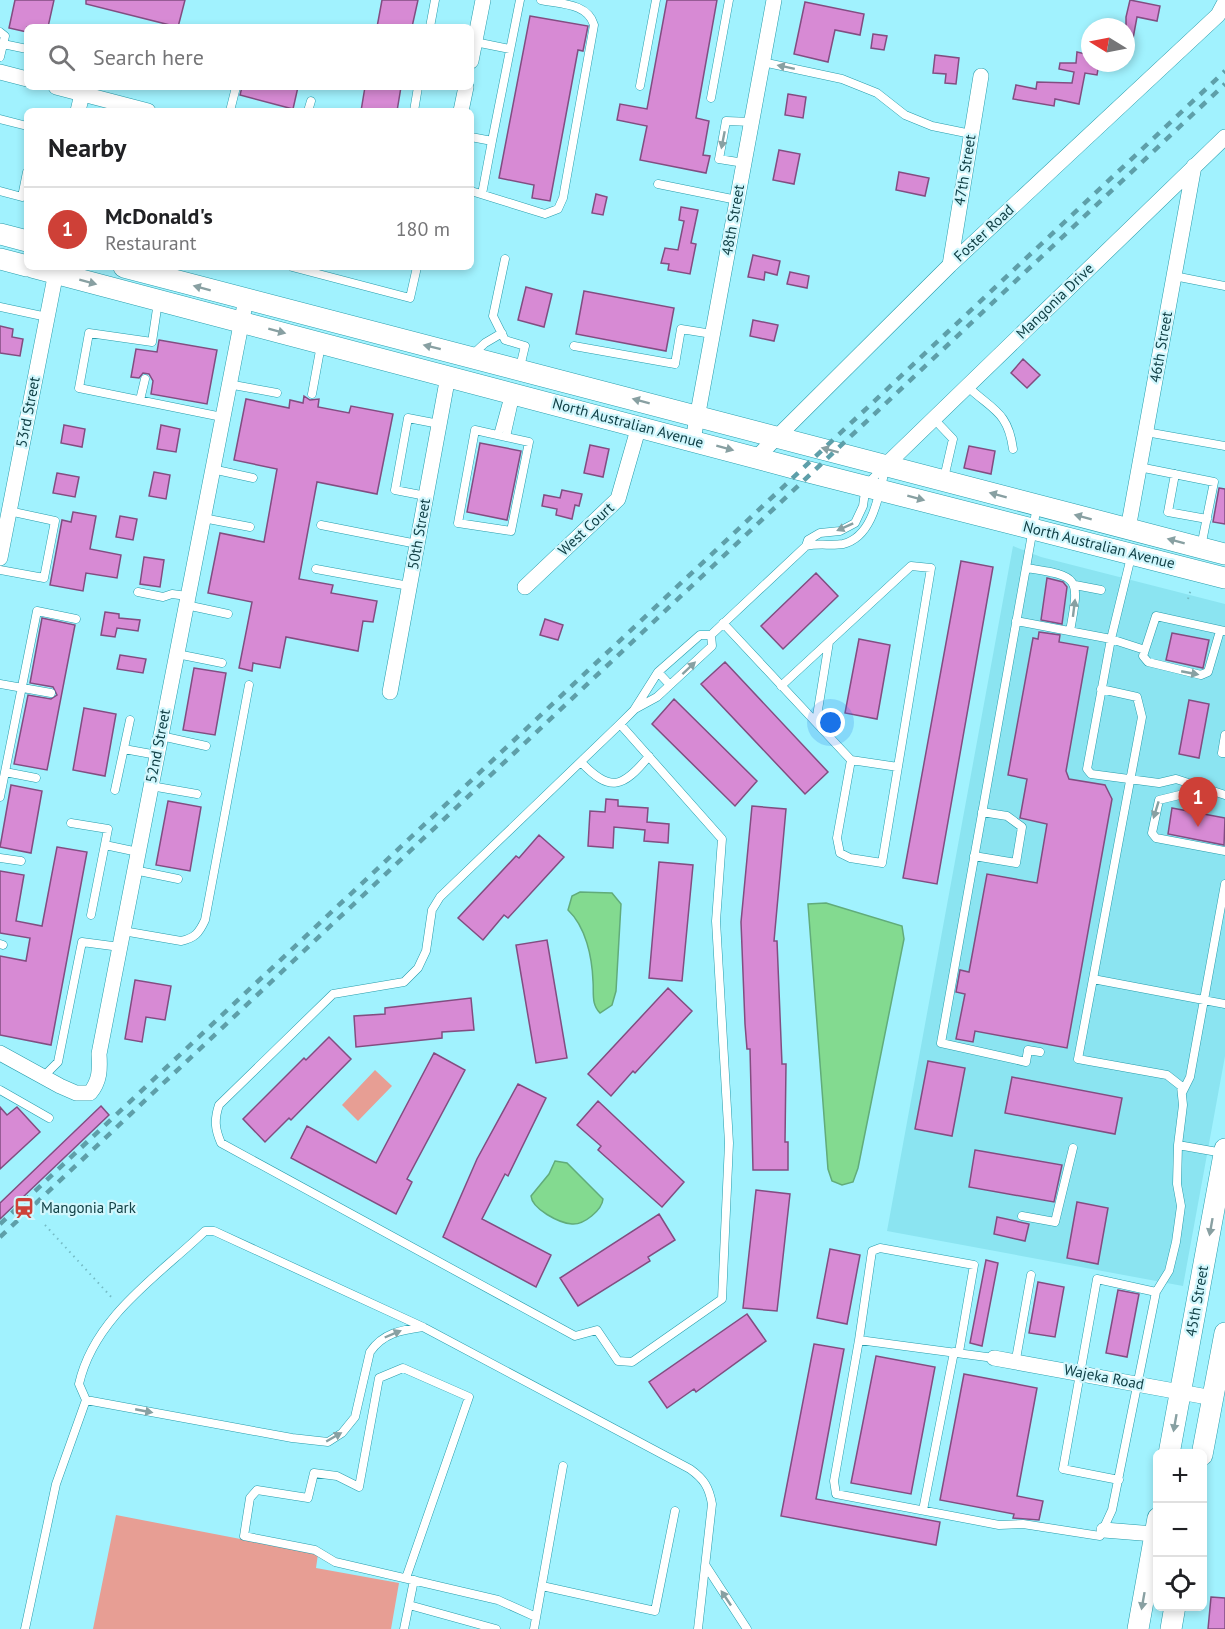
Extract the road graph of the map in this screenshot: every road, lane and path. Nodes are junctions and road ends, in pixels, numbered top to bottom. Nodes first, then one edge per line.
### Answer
1 (435, 0) edge
2 (483, 0) edge
3 (520, 0) edge
4 (541, 0) edge
5 (656, 0) edge
6 (729, 0) edge
7 (774, 0) edge
8 (1221, 8) edge
9 (431, 24) edge
10 (0, 32) edge
11 (474, 42) edge
12 (3, 44) junction
13 (24, 48) edge
14 (510, 49) junction
15 (474, 51) edge
16 (0, 57) edge
17 (762, 62) junction
18 (0, 72) edge
19 (981, 76) dead end
20 (24, 78) edge
21 (640, 86) dead end
22 (67, 90) edge
23 (235, 90) edge
24 (418, 90) edge
25 (465, 90) edge
26 (82, 94) junction
27 (711, 98) dead end
28 (311, 101) dead end
29 (99, 105) edge
30 (79, 108) edge
31 (124, 108) edge
32 (232, 108) edge
33 (309, 108) edge
34 (414, 108) edge
35 (462, 108) edge
36 (0, 119) edge
37 (752, 122) junction
38 (24, 125) edge
39 (971, 134) junction
40 (1225, 137) edge
41 (474, 138) edge
42 (492, 141) junction
43 (744, 163) junction
44 (1194, 166) junction
45 (658, 184) dead end
46 (24, 187) edge
47 (0, 191) edge
48 (474, 192) edge
49 (482, 194) junction
50 (737, 200) junction
51 (0, 234) edge
52 (24, 241) edge
53 (0, 259) edge
54 (505, 260) dead end
55 (24, 265) edge
56 (950, 265) junction
57 (56, 270) edge
58 (135, 270) edge
59 (303, 270) edge
60 (416, 270) edge
61 (1174, 276) junction
62 (1225, 286) edge
63 (246, 299) junction
64 (158, 300) junction
65 (0, 308) edge
66 (47, 317) junction
67 (241, 322) junction
68 (502, 333) junction
69 (712, 334) junction
70 (152, 342) junction
71 (321, 343) junction
72 (574, 346) dead end
73 (150, 351) dead end
74 (470, 357) junction
75 (519, 370) junction
76 (448, 376) junction
77 (145, 379) dead end
78 (228, 384) junction
79 (967, 386) junction
80 (277, 393) dead end
81 (515, 393) junction
82 (312, 394) dead end
83 (140, 400) junction
84 (697, 416) junction
85 (222, 417) junction
86 (934, 419) junction
87 (439, 424) junction
88 (639, 426) junction
89 (1146, 432) junction
90 (502, 436) junction
91 (777, 438) junction
92 (693, 440) junction
93 (1225, 446) edge
94 (1013, 449) dead end
95 (757, 457) junction
96 (886, 465) junction
97 (1139, 467) junction
98 (212, 469) junction
99 (1174, 474) junction
100 (253, 478) dead end
101 (944, 481) junction
102 (873, 487) junction
103 (426, 496) junction
104 (1037, 505) junction
105 (9, 511) junction
106 (203, 518) junction
107 (1207, 519) junction
108 (321, 525) dead end
109 (250, 527) dead end
110 (1033, 528) junction
111 (1128, 529) junction
112 (2, 536) edge
113 (417, 544) junction
114 (806, 546) junction
115 (1201, 548) junction
116 (1131, 554) junction
117 (1225, 554) edge
118 (0, 558) edge
119 (1026, 568) junction
120 (316, 569) dead end
121 (0, 570) edge
122 (1225, 578) edge
123 (1075, 585) junction
124 (409, 586) junction
125 (525, 587) dead end
126 (1191, 589) dead end
127 (1101, 590) dead end
128 (138, 592) dead end
129 (1188, 599) dead end
130 (187, 601) junction
131 (228, 614) dead end
132 (76, 619) dead end
133 (1016, 621) junction
134 (723, 623) junction
135 (1222, 631) edge
136 (1070, 632) junction
137 (711, 635) junction
138 (1111, 639) junction
139 (829, 642) junction
140 (1145, 650) junction
141 (176, 654) junction
142 (222, 663) dead end
143 (658, 672) junction
144 (0, 684) edge
145 (249, 685) dead end
146 (670, 686) junction
147 (782, 686) junction
148 (22, 688) junction
149 (1101, 689) junction
150 (390, 692) dead end
151 (51, 693) dead end
152 (634, 710) junction
153 (130, 720) dead end
154 (816, 722) junction
155 (620, 724) junction
156 (1225, 735) edge
157 (160, 736) junction
158 (206, 746) dead end
159 (124, 749) junction
160 (1225, 753) edge
161 (157, 755) junction
162 (649, 756) junction
163 (851, 760) junction
164 (581, 762) junction
165 (898, 767) junction
166 (5, 772) junction
167 (36, 778) dead end
168 (1129, 780) junction
169 (151, 786) junction
170 (1205, 789) junction
171 (115, 790) dead end
172 (197, 794) dead end
173 (1225, 795) edge
174 (0, 797) edge
175 (982, 812) junction
176 (71, 823) dead end
177 (105, 845) junction
178 (1225, 851) edge
179 (138, 852) junction
180 (974, 856) junction
181 (0, 858) edge
182 (21, 861) dead end
183 (134, 870) junction
184 (178, 879) dead end
185 (1225, 884) edge
186 (91, 915) dead end
187 (123, 931) junction
188 (120, 947) junction
189 (1093, 979) junction
190 (1204, 1000) junction
191 (1225, 1004) edge
192 (1040, 1052) dead end
193 (0, 1053) edge
194 (43, 1077) junction
195 (0, 1090) edge
196 (1182, 1094) junction
197 (49, 1118) dead end
198 (1178, 1145) junction
199 (1073, 1148) dead end
200 (1225, 1152) edge
201 (1023, 1216) dead end
202 (45, 1225) dead end
203 (1031, 1275) dead end
204 (106, 1291) dead end
205 (1156, 1292) junction
206 (423, 1327) junction
207 (1225, 1333) edge
208 (858, 1340) junction
209 (956, 1352) junction
210 (994, 1358) joint
211 (1016, 1359) junction
212 (1082, 1372) junction
213 (1139, 1383) junction
214 (1181, 1392) junction
215 (1213, 1398) junction
216 (86, 1400) junction
217 (1170, 1449) edge
218 (1204, 1449) edge
219 (562, 1466) dead end
220 (1119, 1480) junction
221 (922, 1510) junction
222 (675, 1511) dead end
223 (1153, 1526) edge
224 (1104, 1530) junction
225 (1153, 1543) edge
226 (706, 1566) junction
227 (410, 1579) junction
228 (542, 1586) junction
229 (409, 1605) junction
230 (1174, 1611) edge
231 (536, 1617) junction
232 (25, 1629) edge
233 (404, 1629) edge
234 (496, 1629) edge
235 (535, 1629) edge
236 (698, 1629) edge
237 (747, 1629) edge
238 (1138, 1629) edge
239 (1171, 1629) edge

1 - 9 lane
2 - 11 street
3 - 14 lane
4 - 49 lane
5 - 21 lane
6 - 27 lane
7 - 17 street, 48th Street
8 - 56 street, Foster Road
10 - 12 lane
12 - 13 lane
12 - 16 lane
14 - 15 lane
14 - 42 lane
17 - 37 street, 48th Street
39 -> 17 lane
18 - 20 street
19 - 39 street, 47th Street
22 - 26 street
23 - 32 lane
24 - 34 lane
25 - 35 street
26 - 29 street
26 - 30 street
28 - 33 lane
29 - 31 street
36 - 38 lane
37 - 43 street, 48th Street
37 -> 43 lane
39 - 56 street, 47th Street
40 - 44 street, Mangonia Drive
41 - 42 lane
42 - 49 lane
43 - 50 street, 48th Street
44 - 61 street, 46th Street
44 - 79 street, Mangonia Drive
45 - 50 lane
46 - 47 lane
48 - 49 lane
50 - 69 street, 48th Street
51 - 52 main road
53 - 55 main road
54 - 68 lane
56 - 91 street, Foster Road
57 -> 64 main road, North Australian Avenue
57 - 66 street, 53rd Street
63 -> 58 main road, North Australian Avenue
59 - 60 lane
61 - 62 lane
61 - 89 street, 46th Street
63 - 67 street, 52nd Street
74 -> 63 main road, North Australian Avenue
64 - 67 main road, North Australian Avenue
64 - 70 lane
65 - 66 lane
66 - 105 street, 53rd Street
67 -> 71 main road, North Australian Avenue
67 - 78 street, 52nd Street
68 - 74 lane
68 - 75 lane
69 - 72 lane
69 - 84 street, 48th Street
70 - 73 lane
70 - 83 lane
71 - 76 main road, North Australian Avenue
71 - 82 lane
74 - 75 main road, North Australian Avenue
75 - 81 main road
84 -> 75 main road, North Australian Avenue
76 - 81 main road, North Australian Avenue
76 - 87 street, 50th Street
77 - 83 lane
78 - 80 lane
78 - 85 street, 52nd Street
79 - 86 street, Mangonia Drive
79 - 94 lane
81 - 88 main road, North Australian Avenue
81 - 90 lane
83 - 85 lane
84 - 91 main road, North Australian Avenue
84 - 92 street, 48th Street
85 - 98 street, 52nd Street
86 - 96 street, Mangonia Drive
86 - 101 lane
87 - 103 street, 50th Street
87 - 103 lane
88 - 92 main road, North Australian Avenue
88 - 125 street, West Court
89 - 93 lane
89 - 97 street, 46th Street
90 - 90 lane
91 - 95 street, Foster Road
96 -> 91 main road, North Australian Avenue
92 -> 95 main road, North Australian Avenue
95 - 102 main road, North Australian Avenue
96 - 101 main road, North Australian Avenue
96 - 102 lane
96 - 102 lane
97 - 99 lane
97 - 111 street, 46th Street
98 - 100 lane
98 - 106 street, 52nd Street
99 - 107 lane
99 - 107 lane
104 -> 101 main road, North Australian Avenue
102 -> 110 main road, North Australian Avenue
102 -> 114 lane
102 - 114 lane
103 - 113 street, 50th Street
104 - 110 lane
111 -> 104 main road, North Australian Avenue
105 - 112 street, 53rd Street
105 - 121 lane
106 - 109 lane
106 - 130 street, 52nd Street
107 - 115 lane
108 - 113 lane
110 - 116 main road, North Australian Avenue
110 - 119 lane
115 -> 111 main road, North Australian Avenue
112 - 118 street, 53rd Street
113 - 124 street, 50th Street
114 - 134 lane
115 - 117 main road, North Australian Avenue
116 - 122 main road, North Australian Avenue
116 - 138 lane
119 - 123 lane
119 - 133 lane
120 - 124 lane
123 - 127 lane
136 -> 123 lane
124 - 150 street, 50th Street
126 - 129 path
128 - 130 lane
130 - 131 lane
130 - 141 street, 52nd Street
132 - 148 lane
133 - 136 lane
133 - 175 lane
134 - 137 lane
134 - 147 lane
135 - 140 lane
140 -> 135 lane
136 - 138 lane
137 - 143 lane
146 -> 137 lane
138 - 140 lane
138 - 149 lane
139 - 147 lane
139 - 154 lane
139 - 165 lane
141 - 142 lane
141 - 157 street, 52nd Street
143 - 146 lane
143 - 152 lane
144 - 148 lane
145 - 187 lane
146 - 152 lane
147 - 154 lane
148 - 151 lane
148 - 166 lane
149 - 168 lane
149 - 168 lane
152 - 155 lane
153 - 159 lane
154 - 163 lane
155 - 162 lane
155 - 164 lane
156 - 160 lane
157 - 158 lane
157 - 161 street, 52nd Street
159 - 161 lane
159 - 171 lane
161 - 169 street, 52nd Street
162 - 164 lane
162 - 164 lane
163 - 165 lane
163 - 165 lane
166 - 167 lane
166 - 174 lane
168 - 170 lane
168 - 189 lane
169 - 172 lane
169 - 179 street, 52nd Street
170 - 173 lane
170 -> 178 lane
175 - 180 lane
175 - 180 lane
176 - 177 lane
177 - 179 lane
177 - 186 lane
179 - 183 street, 52nd Street
180 - 192 lane
181 - 182 lane
183 - 184 lane
183 - 187 street, 52nd Street
185 - 190 lane
187 - 188 street, 52nd Street
188 - 194 lane
188 - 194 street, 52nd Street
189 - 190 lane
189 - 196 lane
190 - 191 lane
190 - 196 lane
193 - 194 street, 52nd Street
195 - 197 lane
196 - 198 lane
198 - 200 lane
198 - 205 lane
199 - 201 lane
200 -> 214 main road, 45th Street
202 - 204 path
203 - 211 lane
205 - 212 lane
205 - 213 lane
216 -> 206 lane
206 - 216 lane
206 - 226 lane
207 - 215 main road
208 - 209 lane
208 - 209 lane
208 - 221 lane
209 - 210 lane
209 - 221 lane
210 - 211 street, Wajeka Road
211 - 212 street, Wajeka Road
212 - 213 street, Wajeka Road
212 - 220 lane
213 - 214 street, Wajeka Road
213 - 220 lane
214 - 215 street, Wajeka Road
214 -> 217 main road, 45th Street
215 - 218 main road
216 - 232 lane
219 - 228 lane
220 - 224 lane
221 - 224 lane
222 - 228 lane
223 - 224 street
225 -> 238 main road
226 - 236 lane
237 -> 226 lane
227 - 227 lane
227 - 229 lane
227 - 231 lane
228 - 231 lane
229 - 233 lane
229 - 234 lane
230 - 239 main road
231 - 235 lane

